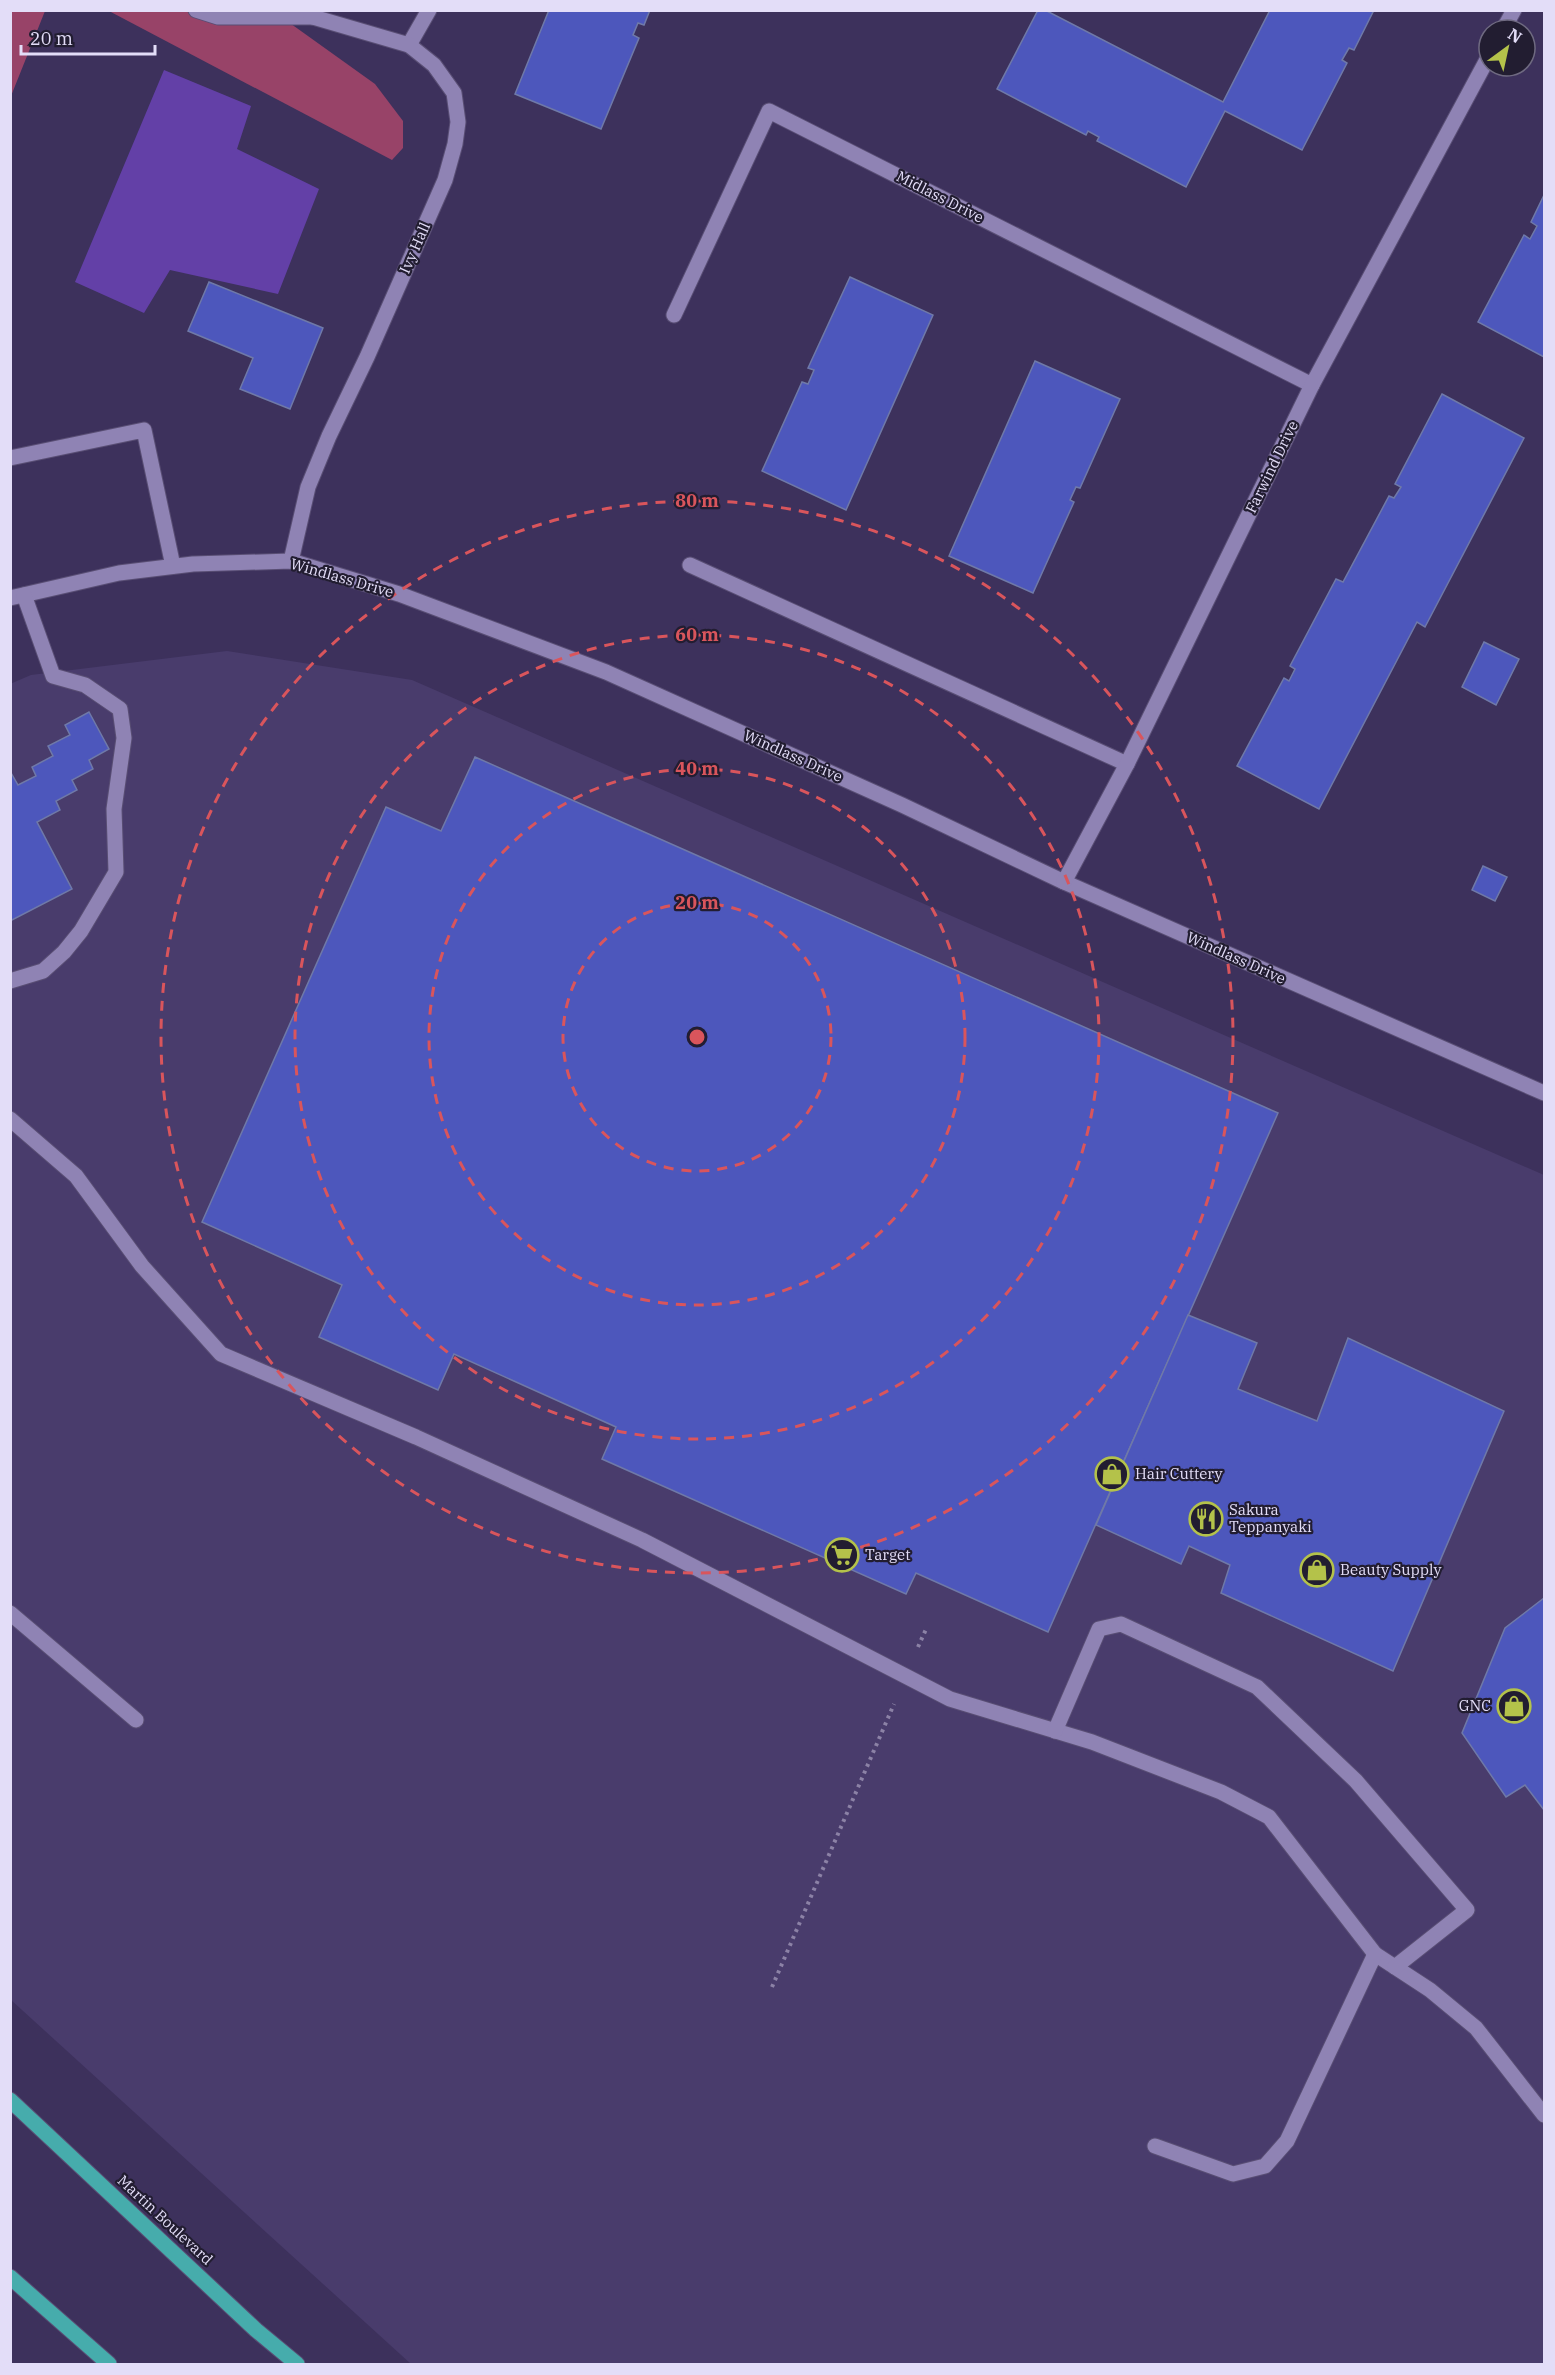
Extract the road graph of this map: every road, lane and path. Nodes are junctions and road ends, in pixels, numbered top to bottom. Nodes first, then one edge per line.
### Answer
1 (196, 10) edge
2 (429, 10) edge
3 (310, 14) edge
4 (409, 45) junction
5 (1477, 78) edge
6 (674, 315) dead end
7 (1312, 386) junction
8 (10, 458) edge
9 (291, 561) junction
10 (690, 565) dead end
11 (173, 566) junction
12 (17, 596) edge
13 (1127, 764) junction
14 (1064, 882) junction
15 (10, 981) edge
16 (1545, 1093) edge
17 (10, 1119) edge
18 (10, 1613) edge
19 (927, 1627) dead end
20 (906, 1676) junction
21 (136, 1720) dead end
22 (1054, 1731) junction
23 (1376, 1954) junction
24 (1395, 1967) junction
25 (772, 1987) dead end
26 (10, 2100) edge
27 (1545, 2115) edge
28 (1155, 2146) dead end
29 (10, 2277) edge
30 (109, 2364) edge
31 (297, 2364) edge

1 - 3 street, Ivy Hall
2 - 4 street
3 - 4 street, Ivy Hall
4 - 9 street, Ivy Hall
5 - 7 street, Farwind Drive
6 - 7 street, Midlass Drive
7 - 13 street, Farwind Drive
8 - 11 street
9 - 11 street, Windlass Drive
9 - 14 street, Windlass Drive
10 - 13 street
11 - 12 street, Windlass Drive
12 - 15 street
13 - 14 street, Farwind Drive
14 - 16 street, Windlass Drive
17 - 20 street
18 - 21 street
19 - 20 path
20 - 22 street
20 - 25 path
22 - 23 street
22 - 24 street
23 - 24 street
23 - 28 street
24 - 27 street
26 - 31 main road, Martin Boulevard
29 - 30 main road

